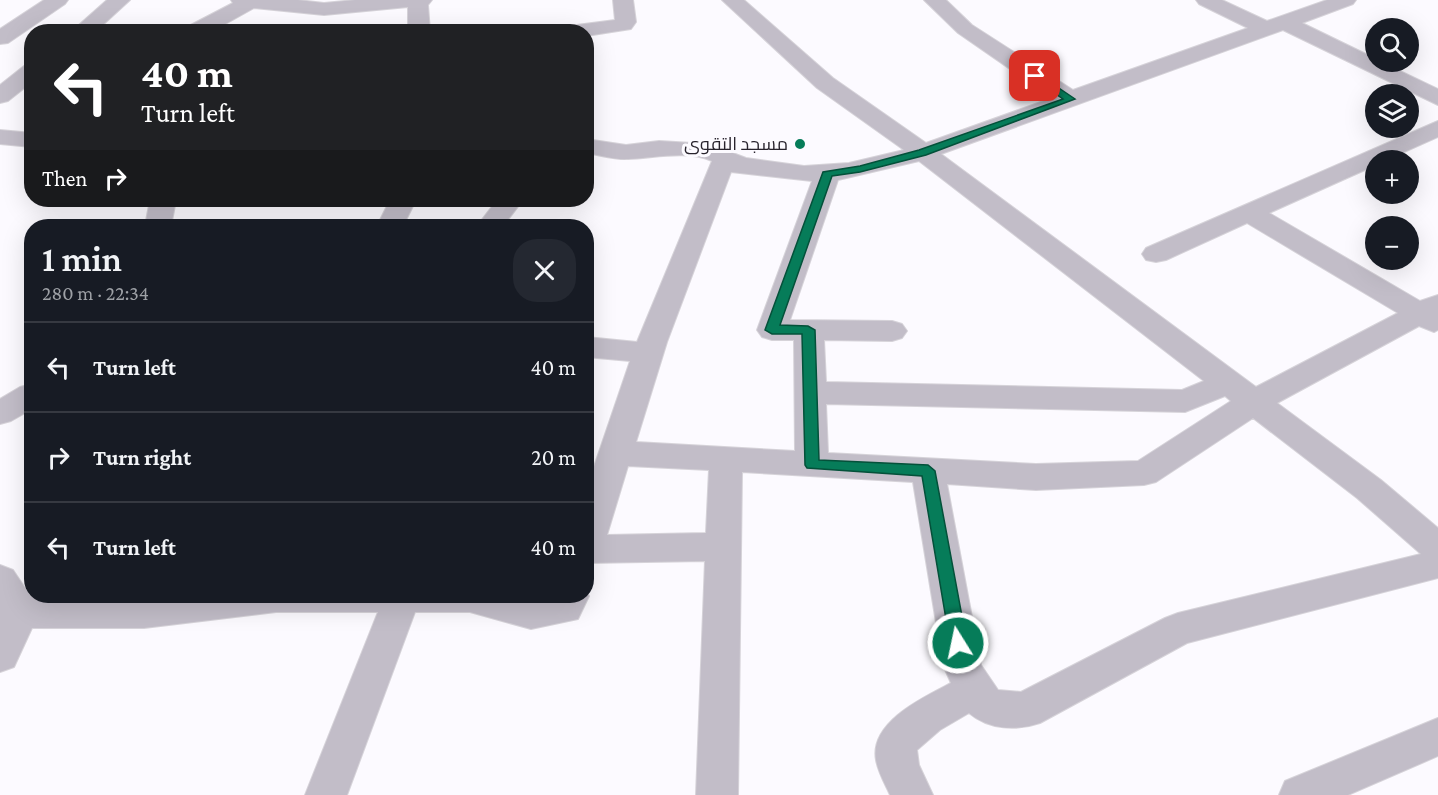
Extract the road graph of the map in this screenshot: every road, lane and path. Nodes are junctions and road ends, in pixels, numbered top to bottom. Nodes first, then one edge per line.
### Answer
1 (58, 0) edge
2 (120, 0) edge
3 (418, 0) edge
4 (422, 0) edge
5 (623, 0) edge
6 (732, 0) edge
7 (934, 0) edge
8 (1206, 0) edge
9 (1346, 0) edge
10 (245, 1) edge
11 (91, 24) edge
12 (208, 24) edge
13 (419, 24) edge
14 (1275, 26) junction
15 (594, 29) edge
16 (0, 38) edge
17 (24, 77) edge
18 (0, 96) edge
19 (1438, 98) edge
20 (1070, 99) junction
21 (1438, 128) edge
22 (0, 137) edge
23 (24, 139) edge
24 (594, 147) edge
25 (923, 152) junction
26 (737, 164) junction
27 (827, 174) junction
28 (505, 207) edge
29 (1249, 213) junction
30 (495, 219) edge
31 (1156, 254) dead end
32 (1432, 314) edge
33 (808, 330) junction
34 (892, 331) dead end
35 (594, 348) edge
36 (649, 353) junction
37 (1228, 383) junction
38 (0, 391) edge
39 (811, 393) junction
40 (24, 395) edge
41 (24, 399) edge
42 (1254, 402) junction
43 (0, 413) edge
44 (616, 453) junction
45 (726, 460) junction
46 (812, 465) junction
47 (928, 471) junction
48 (594, 522) edge
49 (594, 547) edge
50 (723, 547) junction
51 (1438, 548) edge
52 (1438, 564) edge
53 (0, 580) edge
54 (223, 603) edge
55 (400, 603) edge
56 (493, 603) edge
57 (568, 603) edge
58 (11, 615) edge
59 (0, 655) edge
60 (974, 690) junction
61 (1438, 737) edge
62 (326, 795) edge
63 (717, 795) edge
64 (912, 795) edge
65 (1300, 795) edge

1 - 16 street
2 - 11 street
3 - 4 street
3 - 10 street
3 - 13 street
5 - 15 street
6 - 25 street
7 - 20 street
8 - 14 street
9 - 14 street
10 - 12 street
14 - 19 street
14 - 20 street
17 - 18 street
20 - 25 street
21 - 29 street
22 - 23 street
24 - 26 street
25 - 27 street
25 - 37 street
26 - 27 street
26 - 36 street
27 - 33 street
28 - 30 street
29 - 31 street
29 - 32 street
32 - 42 street
33 - 34 street
33 - 39 street
35 - 36 street
36 - 44 street
37 - 39 street
37 - 42 street
38 - 40 street
39 - 46 street
41 - 43 street
42 - 47 street
42 - 51 street
44 - 45 street
44 - 48 street
45 - 46 street
45 - 50 street
46 - 47 street
47 - 60 street
49 - 50 street
50 - 63 street
52 - 60 street
53 - 58 street
54 - 58 street
55 - 62 street
56 - 57 street
58 - 59 street
60 - 64 street
61 - 65 street

